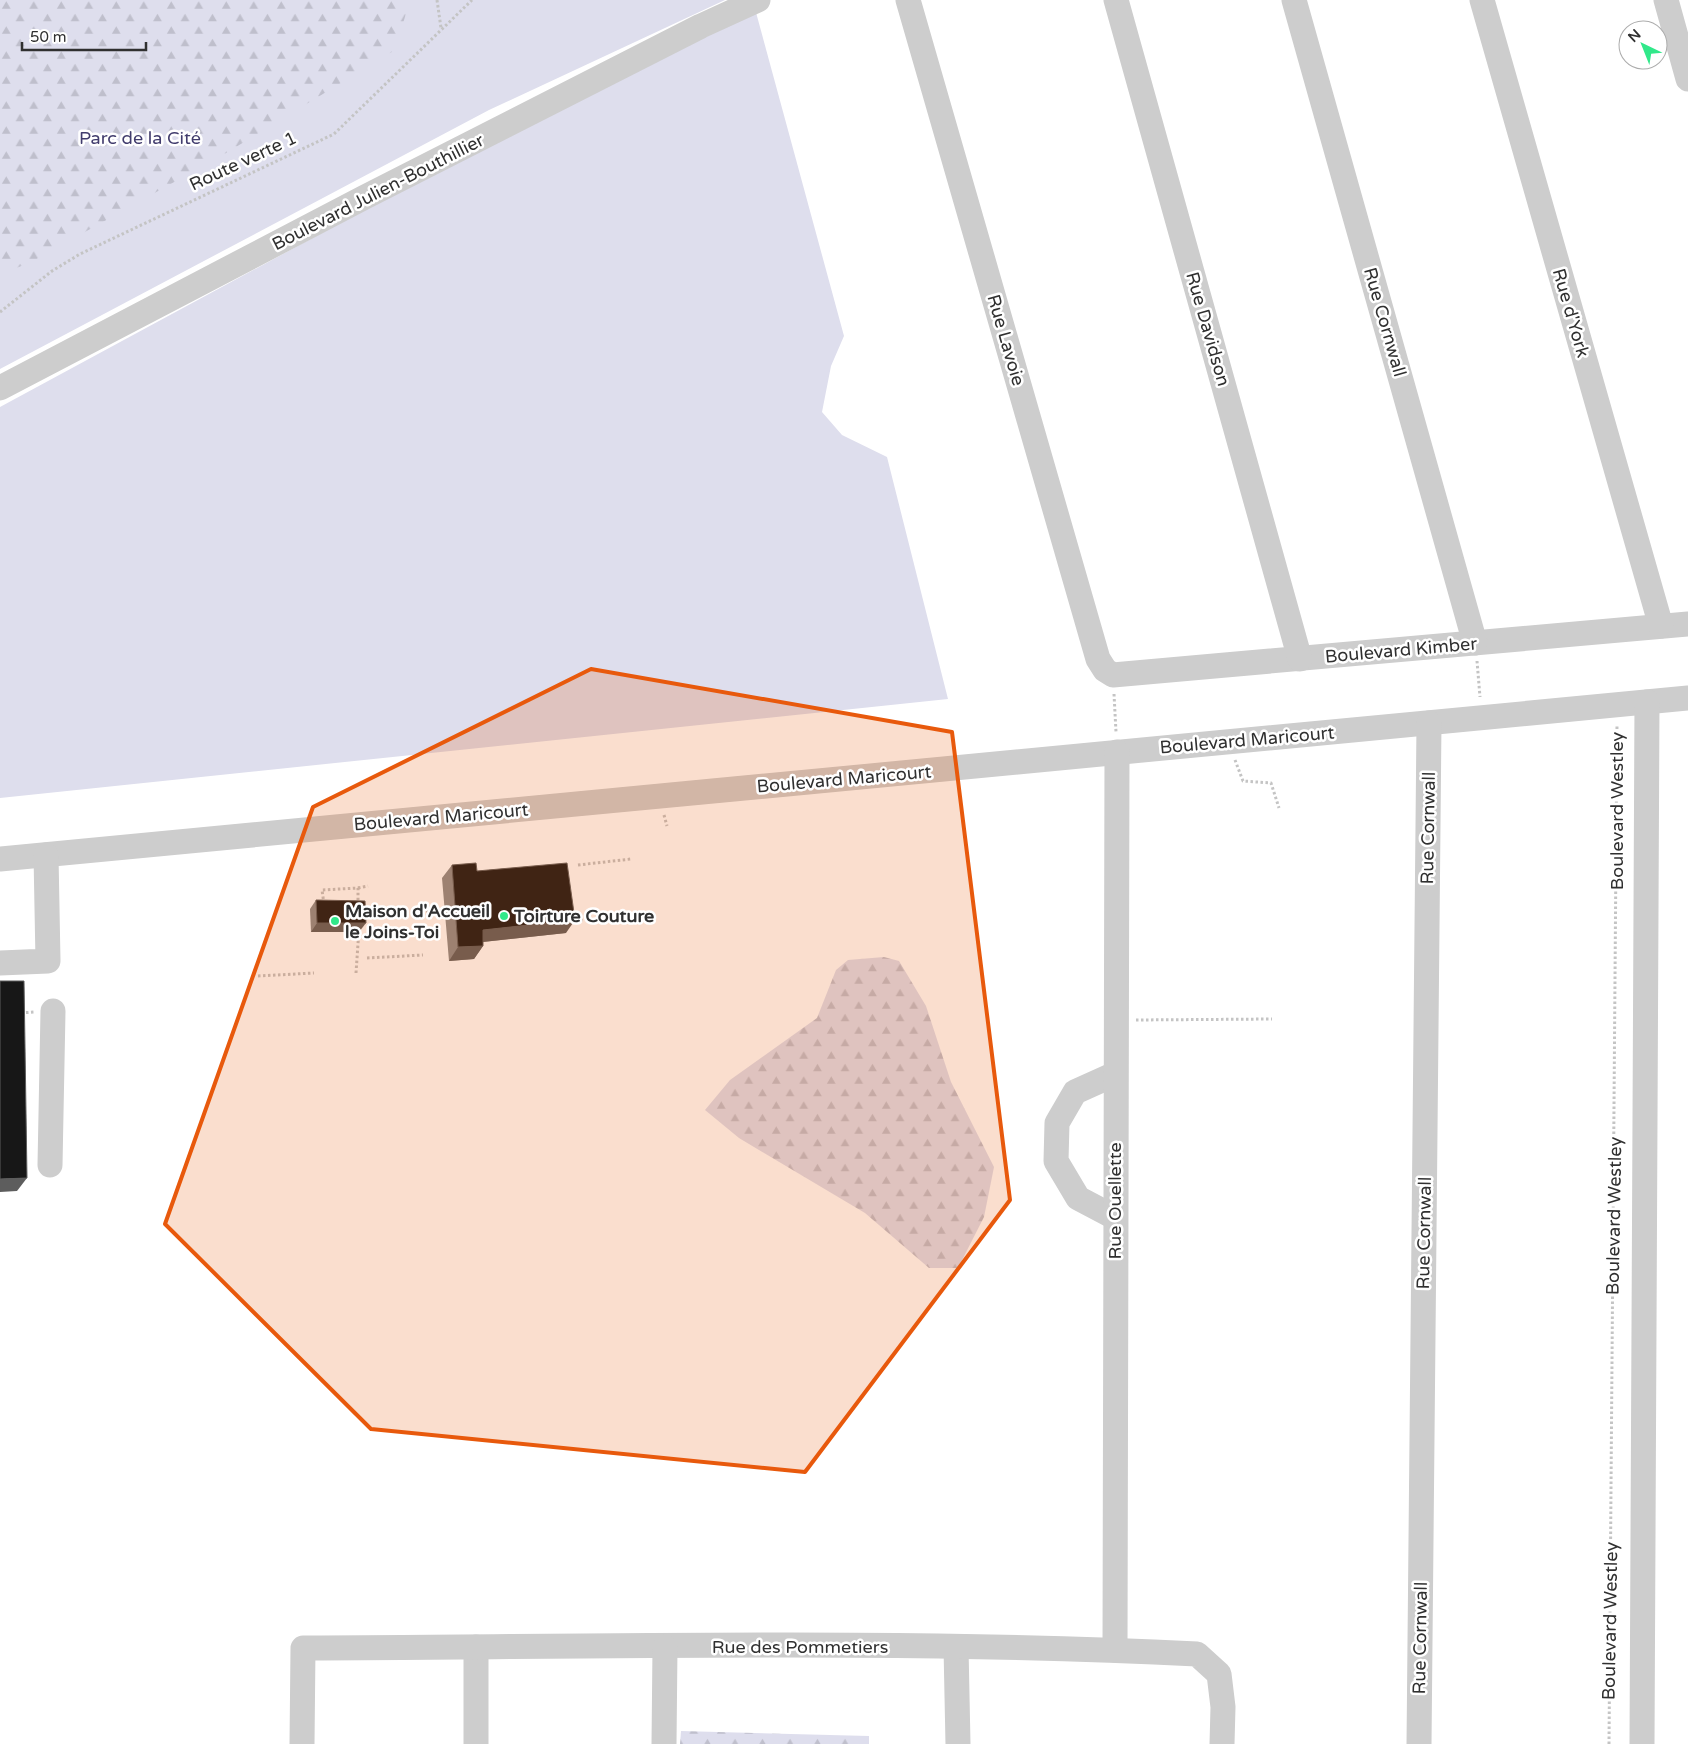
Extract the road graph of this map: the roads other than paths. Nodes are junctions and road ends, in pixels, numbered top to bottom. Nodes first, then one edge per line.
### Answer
1 (758, 0) edge
2 (908, 0) edge
3 (1116, 0) edge
4 (1294, 0) edge
5 (1482, 0) edge
6 (1666, 0) edge
7 (1688, 79) edge
8 (0, 388) edge
9 (1688, 624) edge
10 (1661, 626) junction
11 (1476, 650) junction
12 (1300, 659) junction
13 (1114, 682) joint
14 (1688, 698) edge
15 (1647, 702) junction
16 (1428, 723) junction
17 (1117, 752) junction
18 (46, 855) junction
19 (0, 859) edge
20 (0, 963) edge
21 (53, 1011) dead end
22 (1115, 1074) junction
23 (50, 1165) dead end
24 (1114, 1217) junction
25 (665, 1646) junction
26 (476, 1647) junction
27 (956, 1647) junction
28 (1115, 1650) junction
29 (302, 1744) edge
30 (476, 1744) edge
31 (664, 1744) edge
32 (958, 1744) edge
33 (1222, 1744) edge
34 (1419, 1744) edge
35 (1642, 1744) edge

1 - 8 street, Boulevard Julien-Bouthillier
2 - 13 street, Rue Lavoie
3 - 12 street, Rue Davidson
4 - 11 street, Rue Cornwall
5 - 10 street, Rue d'York
6 - 7 street
9 - 10 street, Boulevard Kimber
10 - 11 street, Boulevard Kimber
11 - 12 street, Boulevard Kimber
12 - 13 street, Boulevard Kimber
14 - 15 street, Boulevard Maricourt
15 - 16 street, Boulevard Maricourt
15 - 35 street, Boulevard Westley
16 - 17 street, Boulevard Maricourt
16 - 34 street, Rue Cornwall
17 - 18 street, Boulevard Maricourt
17 - 22 street, Rue Ouellette
18 - 19 street, Boulevard Maricourt
18 - 20 street
21 - 23 street
22 - 24 street, Rue Ouellette
22 - 24 street
24 - 28 street, Rue Ouellette
25 - 26 street, Rue des Pommetiers
25 - 27 street, Rue des Pommetiers
25 - 31 street
26 - 29 street, Rue des Pommetiers
26 - 30 street
27 - 28 street, Rue des Pommetiers
27 - 32 street
28 - 33 street, Rue des Pommetiers

